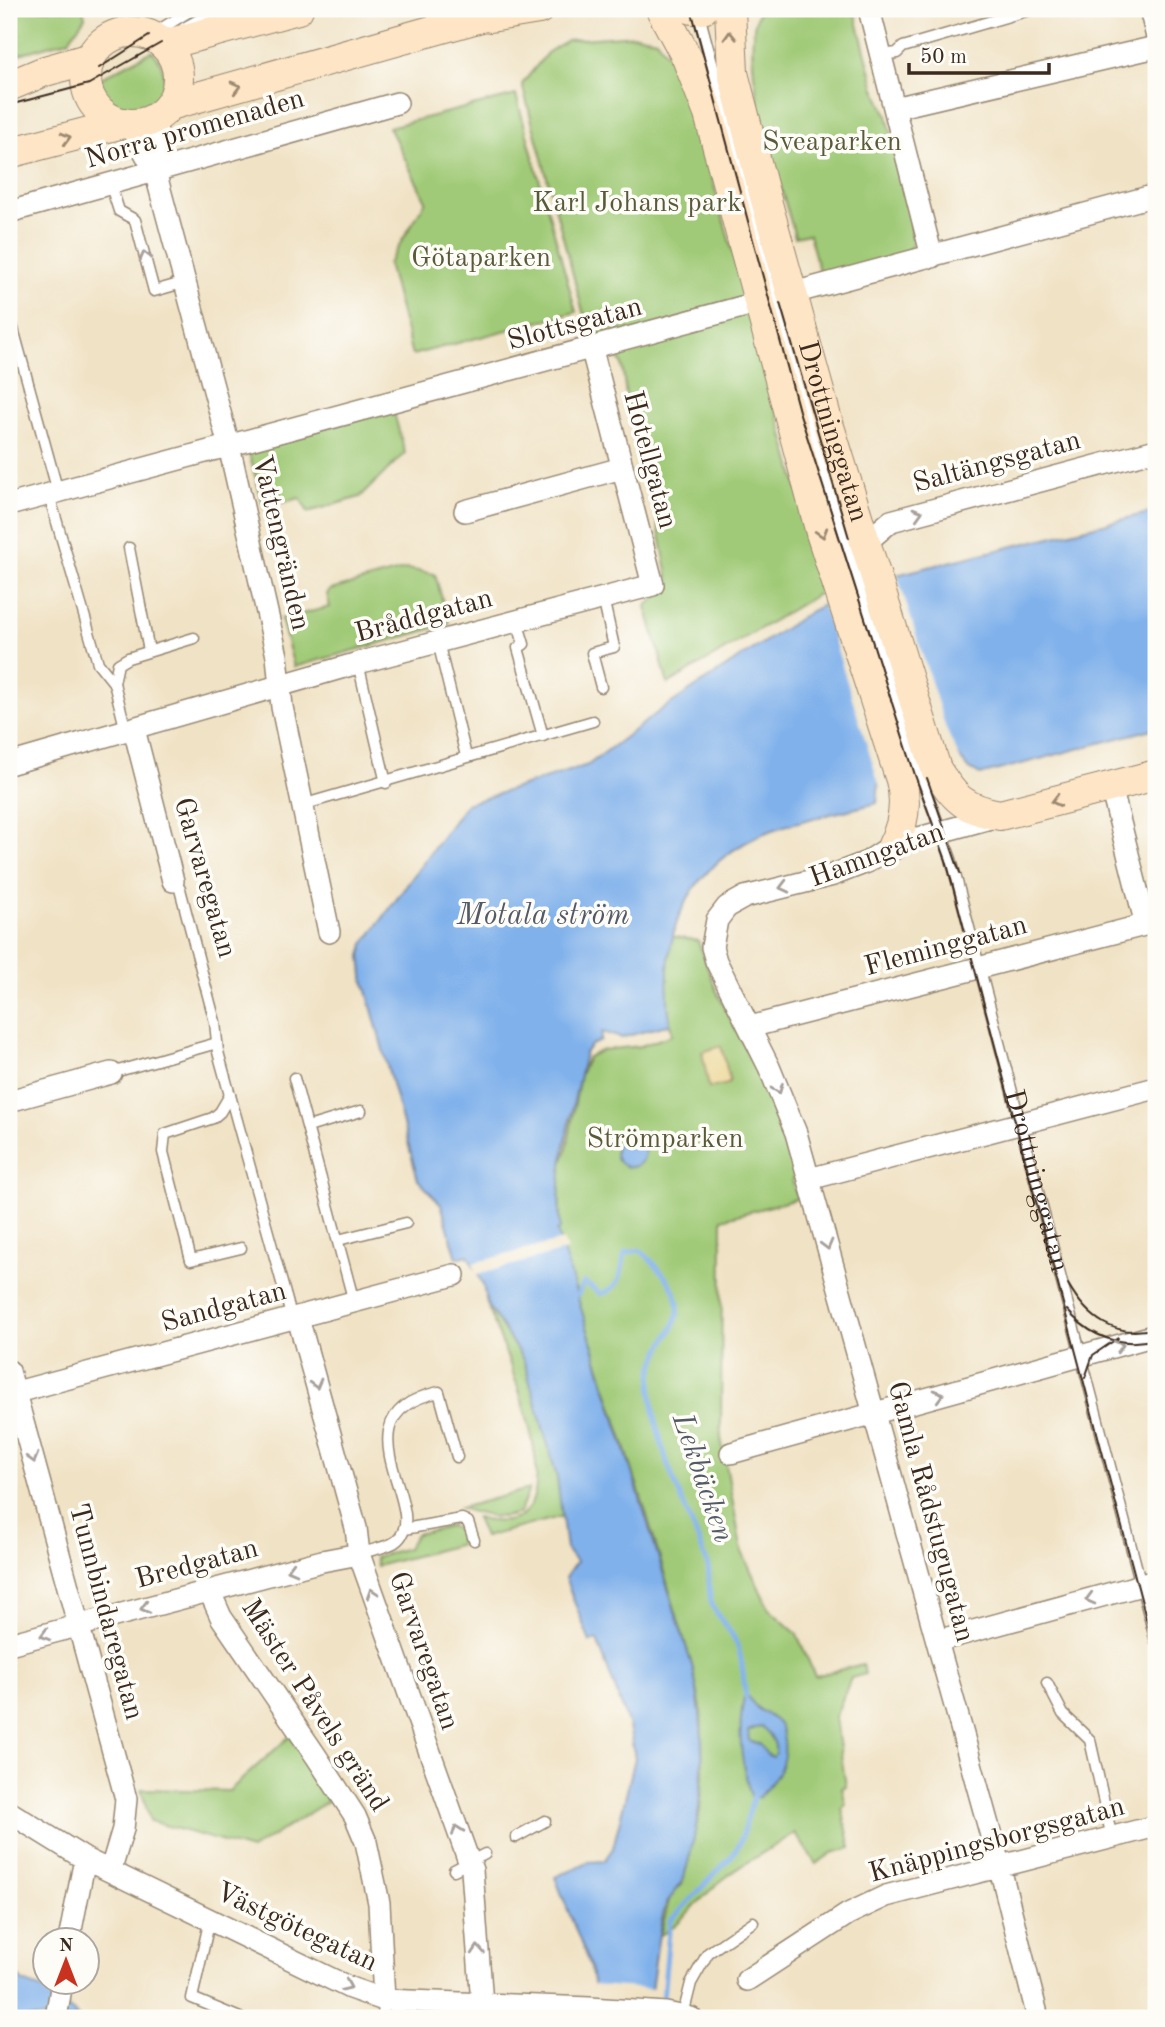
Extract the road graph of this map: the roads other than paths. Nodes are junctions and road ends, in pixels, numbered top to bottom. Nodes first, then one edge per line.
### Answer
1 (193, 9) edge
2 (219, 9) edge
3 (298, 9) edge
4 (509, 9) edge
5 (539, 9) edge
6 (703, 9) edge
7 (730, 9) edge
8 (869, 9) edge
9 (1033, 9) edge
10 (1150, 9) edge
11 (678, 11) edge
12 (479, 19) junction
13 (1156, 33) edge
14 (158, 41) junction
15 (1156, 47) edge
16 (881, 55) junction
17 (91, 58) junction
18 (9, 86) edge
19 (397, 103) dead end
20 (895, 111) junction
21 (145, 117) junction
22 (9, 153) edge
23 (155, 171) junction
24 (110, 183) junction
25 (1156, 195) edge
26 (9, 212) edge
27 (932, 257) junction
28 (186, 282) junction
29 (775, 298) junction
30 (9, 314) edge
31 (592, 350) junction
32 (229, 446) junction
33 (1156, 450) edge
34 (622, 468) junction
35 (53, 493) junction
36 (9, 505) edge
37 (466, 511) dead end
38 (129, 548) dead end
39 (856, 562) junction
40 (653, 585) joint
41 (603, 598) junction
42 (517, 621) junction
43 (194, 638) dead end
44 (438, 642) junction
45 (149, 651) junction
46 (358, 663) junction
47 (114, 683) junction
48 (601, 687) dead end
49 (280, 688) junction
50 (593, 721) dead end
51 (130, 730) junction
52 (543, 736) junction
53 (466, 757) junction
54 (9, 764) edge
55 (1156, 775) edge
56 (913, 779) junction
57 (386, 783) junction
58 (1111, 787) junction
59 (302, 805) junction
60 (1000, 815) junction
61 (942, 831) junction
62 (893, 845) junction
63 (173, 881) joint
64 (1151, 924) edge
65 (328, 932) dead end
66 (979, 967) junction
67 (750, 1027) junction
68 (217, 1043) junction
69 (111, 1073) joint
70 (294, 1078) dead end
71 (1156, 1088) edge
72 (230, 1095) junction
73 (9, 1101) edge
74 (361, 1111) dead end
75 (1023, 1122) junction
76 (308, 1127) junction
77 (809, 1179) junction
78 (406, 1223) dead end
79 (338, 1240) junction
80 (241, 1248) dead end
81 (454, 1275) dead end
82 (354, 1302) junction
83 (295, 1319) junction
84 (1156, 1335) edge
85 (1082, 1356) junction
86 (9, 1371) edge
87 (12, 1393) edge
88 (874, 1413) junction
89 (731, 1453) dead end
90 (457, 1457) dead end
91 (404, 1528) junction
92 (474, 1540) dead end
93 (359, 1554) junction
94 (1149, 1583) edge
95 (210, 1591) junction
96 (80, 1625) junction
97 (937, 1641) junction
98 (1156, 1642) edge
99 (9, 1644) edge
100 (1047, 1683) dead end
101 (9, 1812) edge
102 (545, 1821) dead end
103 (1156, 1826) edge
104 (516, 1837) dead end
105 (1112, 1838) junction
106 (85, 1859) junction
107 (1000, 1868) junction
108 (111, 1869) junction
109 (210, 1919) junction
110 (753, 1922) dead end
111 (72, 1926) edge
112 (747, 1980) dead end
113 (482, 2004) junction
114 (384, 2009) edge
115 (680, 2015) edge
116 (240, 2018) edge
117 (1038, 2018) edge

1 - 14 lane
2 - 14 lane
3 - 14 main road
4 - 12 main road, Norra promenaden
5 - 12 main road, Norra promenaden
6 - 11 main road
29 -> 7 main road, Drottninggatan
8 - 16 street
9 - 16 lane
10 - 13 street
11 - 29 main road, Drottninggatan
21 -> 12 main road, Norra promenaden
14 - 17 main road
14 - 21 main road
15 - 20 street
16 - 20 street
17 - 18 main road
17 - 21 main road
19 - 23 street, Norra promenaden
20 - 27 street
22 -> 21 main road, Norra promenaden
21 - 23 street, Vattengränden
23 - 24 street, Norra promenaden
23 - 28 street, Vattengränden
24 - 26 street, Norra promenaden
28 -> 24 lane
25 - 27 street, Slottsgatan
27 - 29 street, Slottsgatan
28 - 32 street, Vattengränden
29 - 31 street, Slottsgatan
29 - 39 main road, Drottninggatan
30 - 35 lane
31 - 32 street, Slottsgatan
31 - 34 street, Hotellgatan
32 - 35 street, Slottsgatan
32 - 49 street, Vattengränden
39 -> 33 street, Saltängsgatan
34 - 37 street
34 - 40 street, Hotellgatan
35 - 36 street, Slottsgatan
35 - 47 lane
38 - 45 lane
39 - 56 main road, Drottninggatan
39 - 56 lane, Drottninggatan
40 - 41 street, Bråddgatan
41 - 42 street, Bråddgatan
41 - 48 lane
42 - 44 street, Bråddgatan
42 - 52 lane
43 - 45 lane
44 - 46 street, Bråddgatan
44 - 53 lane
45 - 47 lane
46 - 49 street, Bråddgatan
46 - 57 lane
47 - 51 lane
49 - 51 street, Bråddgatan
49 - 59 street, Vattengränden
50 - 52 lane
51 - 54 street, Bråddgatan
51 - 63 street, Garvaregatan
52 - 53 lane
53 - 57 lane
55 - 58 main road, Hamngatan
56 - 60 main road, Drottninggatan
56 - 61 lane, Drottninggatan
56 - 62 main road, Drottninggatan
57 - 59 lane
58 -> 60 main road, Hamngatan
58 - 64 street
59 - 65 street, Vattengränden
60 - 61 street, Hamngatan
61 - 62 street, Hamngatan
61 - 66 lane, Drottninggatan
62 -> 67 street, Hamngatan
63 - 68 lane, Garvaregatan
64 - 66 street, Fleminggatan
66 - 67 street, Fleminggatan
66 - 75 lane, Drottninggatan
67 -> 77 street, Gamla Rådstugugatan
68 - 69 lane
68 - 72 lane, Garvaregatan
69 - 73 street
70 - 76 lane
71 - 75 street
72 - 80 lane
72 - 83 lane, Garvaregatan
74 - 76 lane
75 - 77 street
75 - 85 lane, Drottninggatan
76 - 79 lane
77 -> 88 street, Gamla Rådstugugatan
78 - 79 lane
79 - 82 lane
81 - 82 street, Sandgatan
82 - 83 street, Sandgatan
83 - 87 street, Sandgatan
83 -> 93 street, Garvaregatan
85 -> 84 street
88 -> 85 street
85 - 94 lane, Drottninggatan
86 - 87 street, Tunnbindaregatan
87 -> 96 street, Tunnbindaregatan
88 - 89 street
88 - 97 street, Gamla Rådstugugatan
90 - 91 lane
91 - 92 lane
91 - 93 lane
93 -> 95 street, Bredgatan
113 -> 93 street, Garvaregatan
94 -> 97 street
94 - 98 lane, Drottninggatan
95 -> 96 street, Bredgatan
95 - 114 street, Mäster Påvels gränd
96 -> 99 street, Bredgatan
96 - 108 street, Tunnbindaregatan
97 - 107 street, Gamla Rådstugugatan
100 - 105 lane
101 - 106 street, Västgötegatan
102 - 104 lane
103 - 105 street, Knäppingsborgsgatan
105 - 107 street, Knäppingsborgsgatan
106 - 108 street, Västgötegatan
106 - 111 street
107 - 112 street, Knäppingsborgsgatan
107 - 117 street, Gamla Rådstugugatan
108 - 109 street, Västgötegatan
109 -> 114 street, Västgötegatan
109 - 116 lane
110 - 115 lane
113 - 114 street, Västgötegatan
113 - 115 street, Västgötegatan

